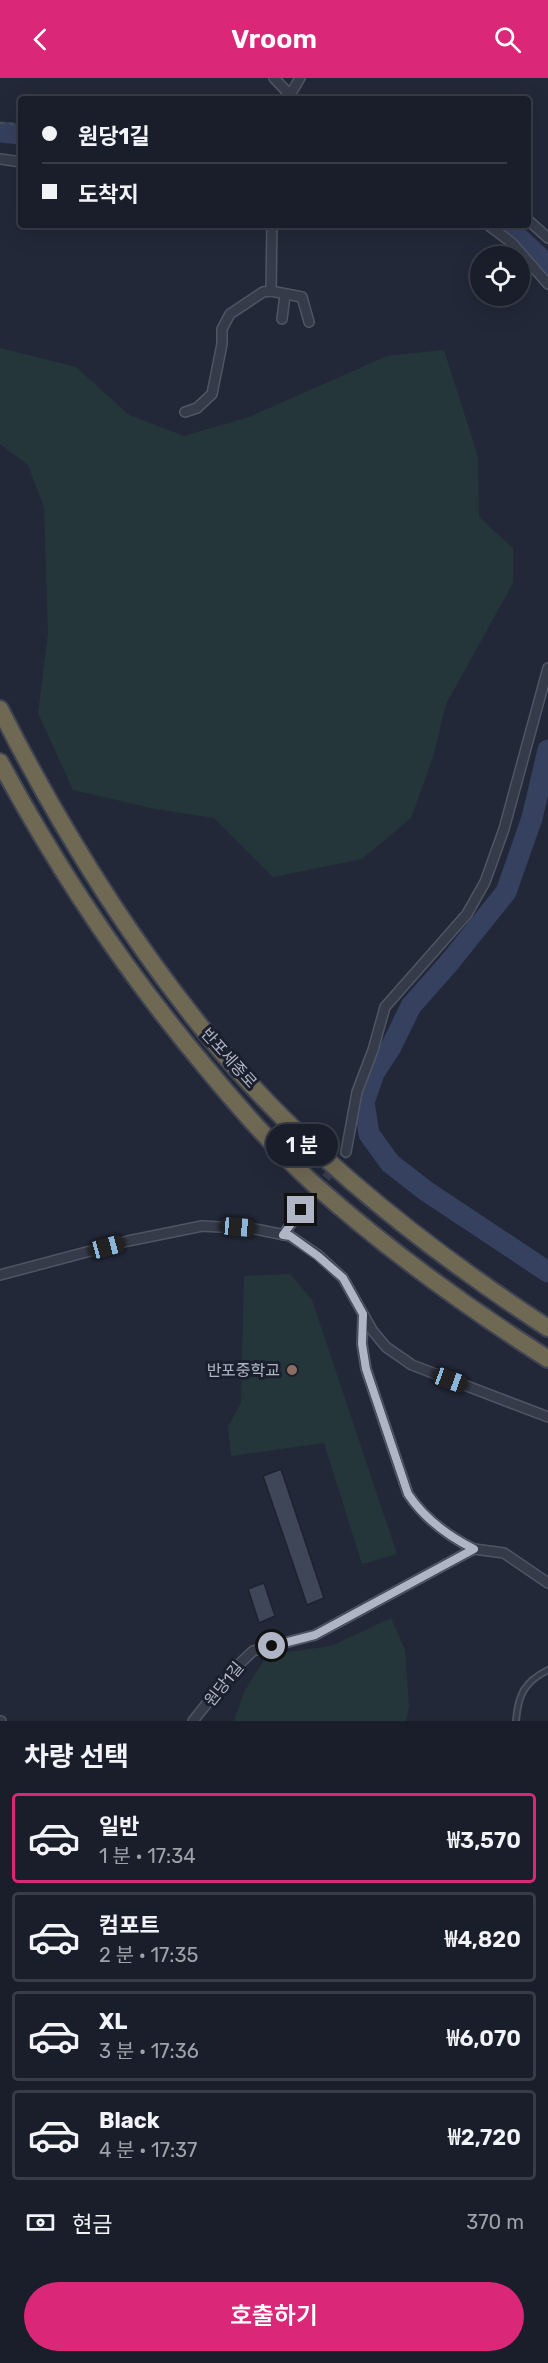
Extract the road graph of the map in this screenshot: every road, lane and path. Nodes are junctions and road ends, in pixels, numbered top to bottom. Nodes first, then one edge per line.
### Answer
1 (274, 78) edge
2 (300, 78) edge
3 (291, 96) edge
4 (292, 96) edge
5 (0, 123) edge
6 (18, 124) edge
7 (0, 159) edge
8 (18, 162) edge
9 (531, 223) edge
10 (272, 228) edge
11 (492, 228) edge
12 (548, 238) edge
13 (548, 284) edge
14 (271, 291) junction
15 (285, 295) junction
16 (282, 320) dead end
17 (309, 322) dead end
18 (185, 412) dead end
19 (548, 668) edge
20 (0, 709) edge
21 (0, 762) edge
22 (346, 1152) tunnel mouth
23 (301, 1210) tunnel mouth
24 (283, 1235) junction
25 (0, 1275) edge
26 (363, 1314) junction
27 (548, 1328) edge
28 (548, 1359) edge
29 (548, 1417) edge
30 (474, 1549) junction
31 (548, 1583) edge
32 (548, 1670) edge
33 (194, 1721) edge
34 (516, 1721) edge

1 - 3 street
2 - 4 street
5 - 6 path
7 - 8 street
9 - 12 street
10 - 14 street
11 - 13 street
14 - 15 street
14 - 18 street
15 - 16 street
15 - 17 street
19 - 22 street
20 - 27 highway, 반포세종로
21 - 28 highway, 반포세종로
23 - 24 street
24 - 25 street
24 - 26 street
26 - 29 street
26 - 30 street
30 - 31 street
30 - 33 street, 원당1길
32 - 34 lane

